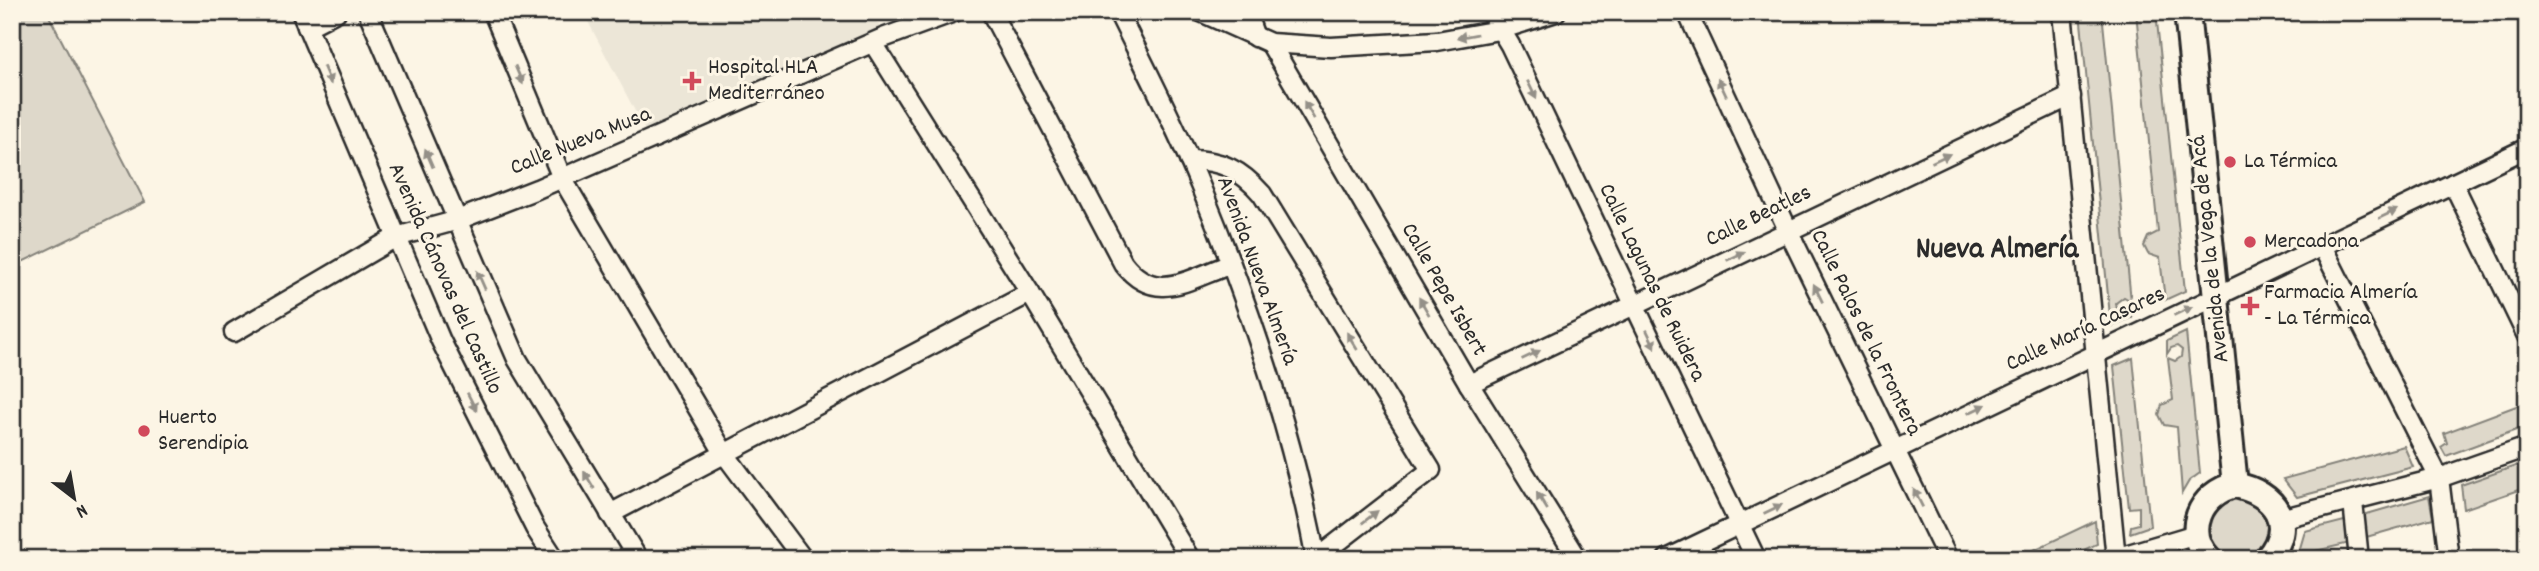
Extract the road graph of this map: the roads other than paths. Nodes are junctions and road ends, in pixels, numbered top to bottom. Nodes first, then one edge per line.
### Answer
1 (336, 12) edge
2 (368, 12) edge
3 (493, 12) edge
4 (954, 12) edge
5 (991, 12) edge
6 (1118, 12) edge
7 (1201, 12) edge
8 (1247, 12) edge
9 (1490, 12) edge
10 (1556, 12) edge
11 (1688, 12) edge
12 (2062, 12) edge
13 (2187, 12) edge
14 (304, 20) edge
15 (1499, 30) junction
16 (1262, 40) junction
17 (873, 43) junction
18 (2071, 96) junction
19 (2527, 148) edge
20 (1189, 160) junction
21 (562, 178) junction
22 (2453, 183) junction
23 (455, 221) junction
24 (1788, 230) junction
25 (396, 237) junction
26 (2322, 246) junction
27 (1229, 265) junction
28 (1030, 292) junction
29 (2215, 296) junction
30 (1634, 305) junction
31 (234, 331) dead end
32 (2527, 336) edge
33 (2095, 353) junction
34 (1469, 384) junction
35 (2527, 447) edge
36 (1894, 450) junction
37 (724, 453) junction
38 (2440, 478) junction
39 (2235, 485) junction
40 (2353, 502) junction
41 (610, 514) junction
42 (2280, 519) junction
43 (1740, 525) junction
44 (2196, 534) junction
45 (2114, 558) edge
46 (555, 559) edge
47 (638, 559) edge
48 (803, 559) edge
49 (1190, 559) edge
50 (1316, 559) edge
51 (1578, 559) edge
52 (1667, 559) edge
53 (1756, 559) edge
54 (1948, 559) edge
55 (2209, 559) edge
56 (2267, 559) edge
57 (2359, 559) edge
58 (2449, 559) edge

1 - 14 street
23 -> 2 street, Avenida Cánovas del Castillo
3 -> 21 street
4 - 17 street, Calle Nueva Musa
5 - 27 street
6 - 20 street, Avenida Nueva Almería
7 - 16 street
8 - 16 street, Calle Pepe Isbert
9 - 15 street, Calle Lagunas de Ruidera
10 - 15 street
24 -> 11 street, Calle Palos de la Frontera
12 - 18 street
13 - 29 main road, Avenida de la Vega de Acá
14 -> 25 street, Avenida Cánovas del Castillo
15 -> 16 street
15 -> 30 street, Calle Lagunas de Ruidera
34 -> 16 street, Calle Pepe Isbert
17 - 21 street, Calle Nueva Musa
17 - 28 street
24 -> 18 street, Calle Beatles
18 - 33 street
19 - 22 street, Calle María Casares
20 - 27 street, Avenida Nueva Almería
50 -> 20 street
21 - 23 street, Calle Nueva Musa
21 - 37 street
26 -> 22 street, Calle María Casares
22 - 32 street
23 - 25 street, Calle Nueva Musa
41 -> 23 street, Avenida Cánovas del Castillo
30 -> 24 street, Calle Beatles
36 -> 24 street, Calle Palos de la Frontera
25 - 31 street, Calle Nueva Musa
25 -> 46 street, Avenida Cánovas del Castillo
26 - 29 street, Calle María Casares
26 - 38 street
27 - 50 street, Avenida Nueva Almería
28 - 37 street
28 - 49 street
33 -> 29 street, Calle María Casares
29 - 39 main road, Avenida de la Vega de Acá
34 -> 30 street, Calle Beatles
30 -> 43 street, Calle Lagunas de Ruidera
36 -> 33 street, Calle María Casares
33 - 45 street
51 -> 34 street, Calle Pepe Isbert
35 - 38 street
43 -> 36 street, Calle María Casares
54 -> 36 street, Calle Palos de la Frontera
37 - 41 street
37 - 48 street
38 - 40 street
38 - 58 street
39 - 42 main road
39 - 44 main road
40 - 42 street
40 - 57 street
41 - 47 street, Avenida Cánovas del Castillo
42 - 56 main road
43 - 52 street, Calle María Casares
43 - 53 street, Calle Lagunas de Ruidera
44 - 45 street
44 - 55 main road

